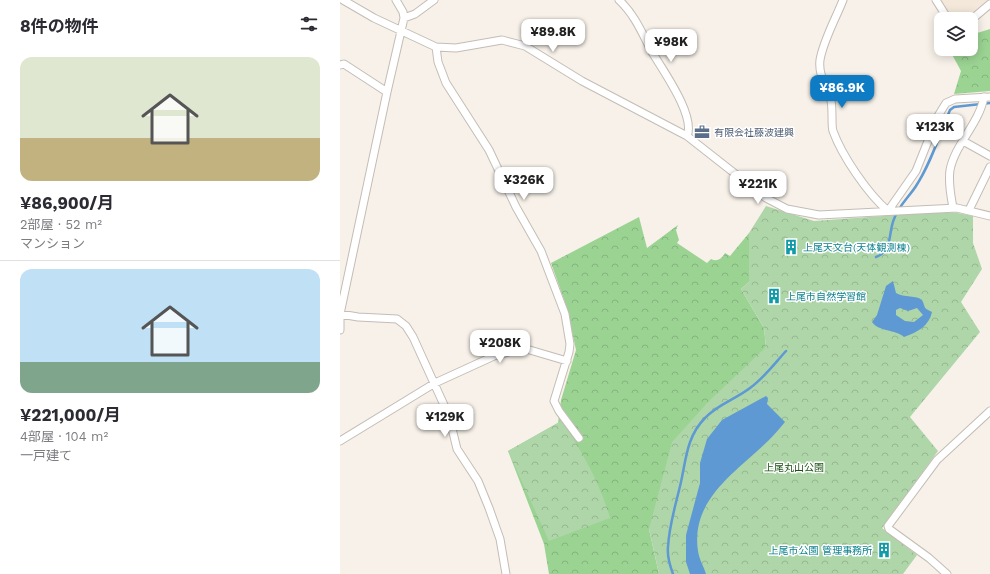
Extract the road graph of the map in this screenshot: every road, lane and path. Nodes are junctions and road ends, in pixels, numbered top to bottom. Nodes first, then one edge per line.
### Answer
1 (343, 0) edge
2 (396, 0) edge
3 (434, 0) edge
4 (619, 0) edge
5 (843, 0) edge
6 (936, 0) edge
7 (990, 4) edge
8 (944, 12) edge
9 (978, 14) edge
10 (404, 18) junction
11 (400, 29) junction
12 (436, 47) junction
13 (340, 65) edge
14 (387, 92) junction
15 (987, 97) edge
16 (687, 136) junction
17 (962, 141) junction
18 (990, 156) edge
19 (990, 167) edge
20 (953, 208) junction
21 (968, 210) junction
22 (888, 211) junction
23 (990, 216) edge
24 (340, 314) edge
25 (340, 330) edge
26 (567, 361) junction
27 (435, 383) junction
28 (990, 411) edge
29 (579, 438) dead end
30 (340, 441) edge
31 (506, 574) edge
32 (947, 574) edge

1 - 11 street
2 - 10 street
3 - 10 street
4 - 16 street
5 - 22 street
6 - 8 street
7 - 9 street
10 - 11 street
11 - 12 street
11 - 14 street
12 - 16 street
12 - 26 street
13 - 14 street
14 - 24 street
15 - 17 street
15 - 22 street
16 - 22 street
17 - 18 street
17 - 20 street
19 - 21 street
20 - 21 street
20 - 22 street
21 - 23 street
24 - 25 street
24 - 27 street
26 - 27 street
26 - 29 street
27 - 30 street
27 - 31 street
28 - 32 street

